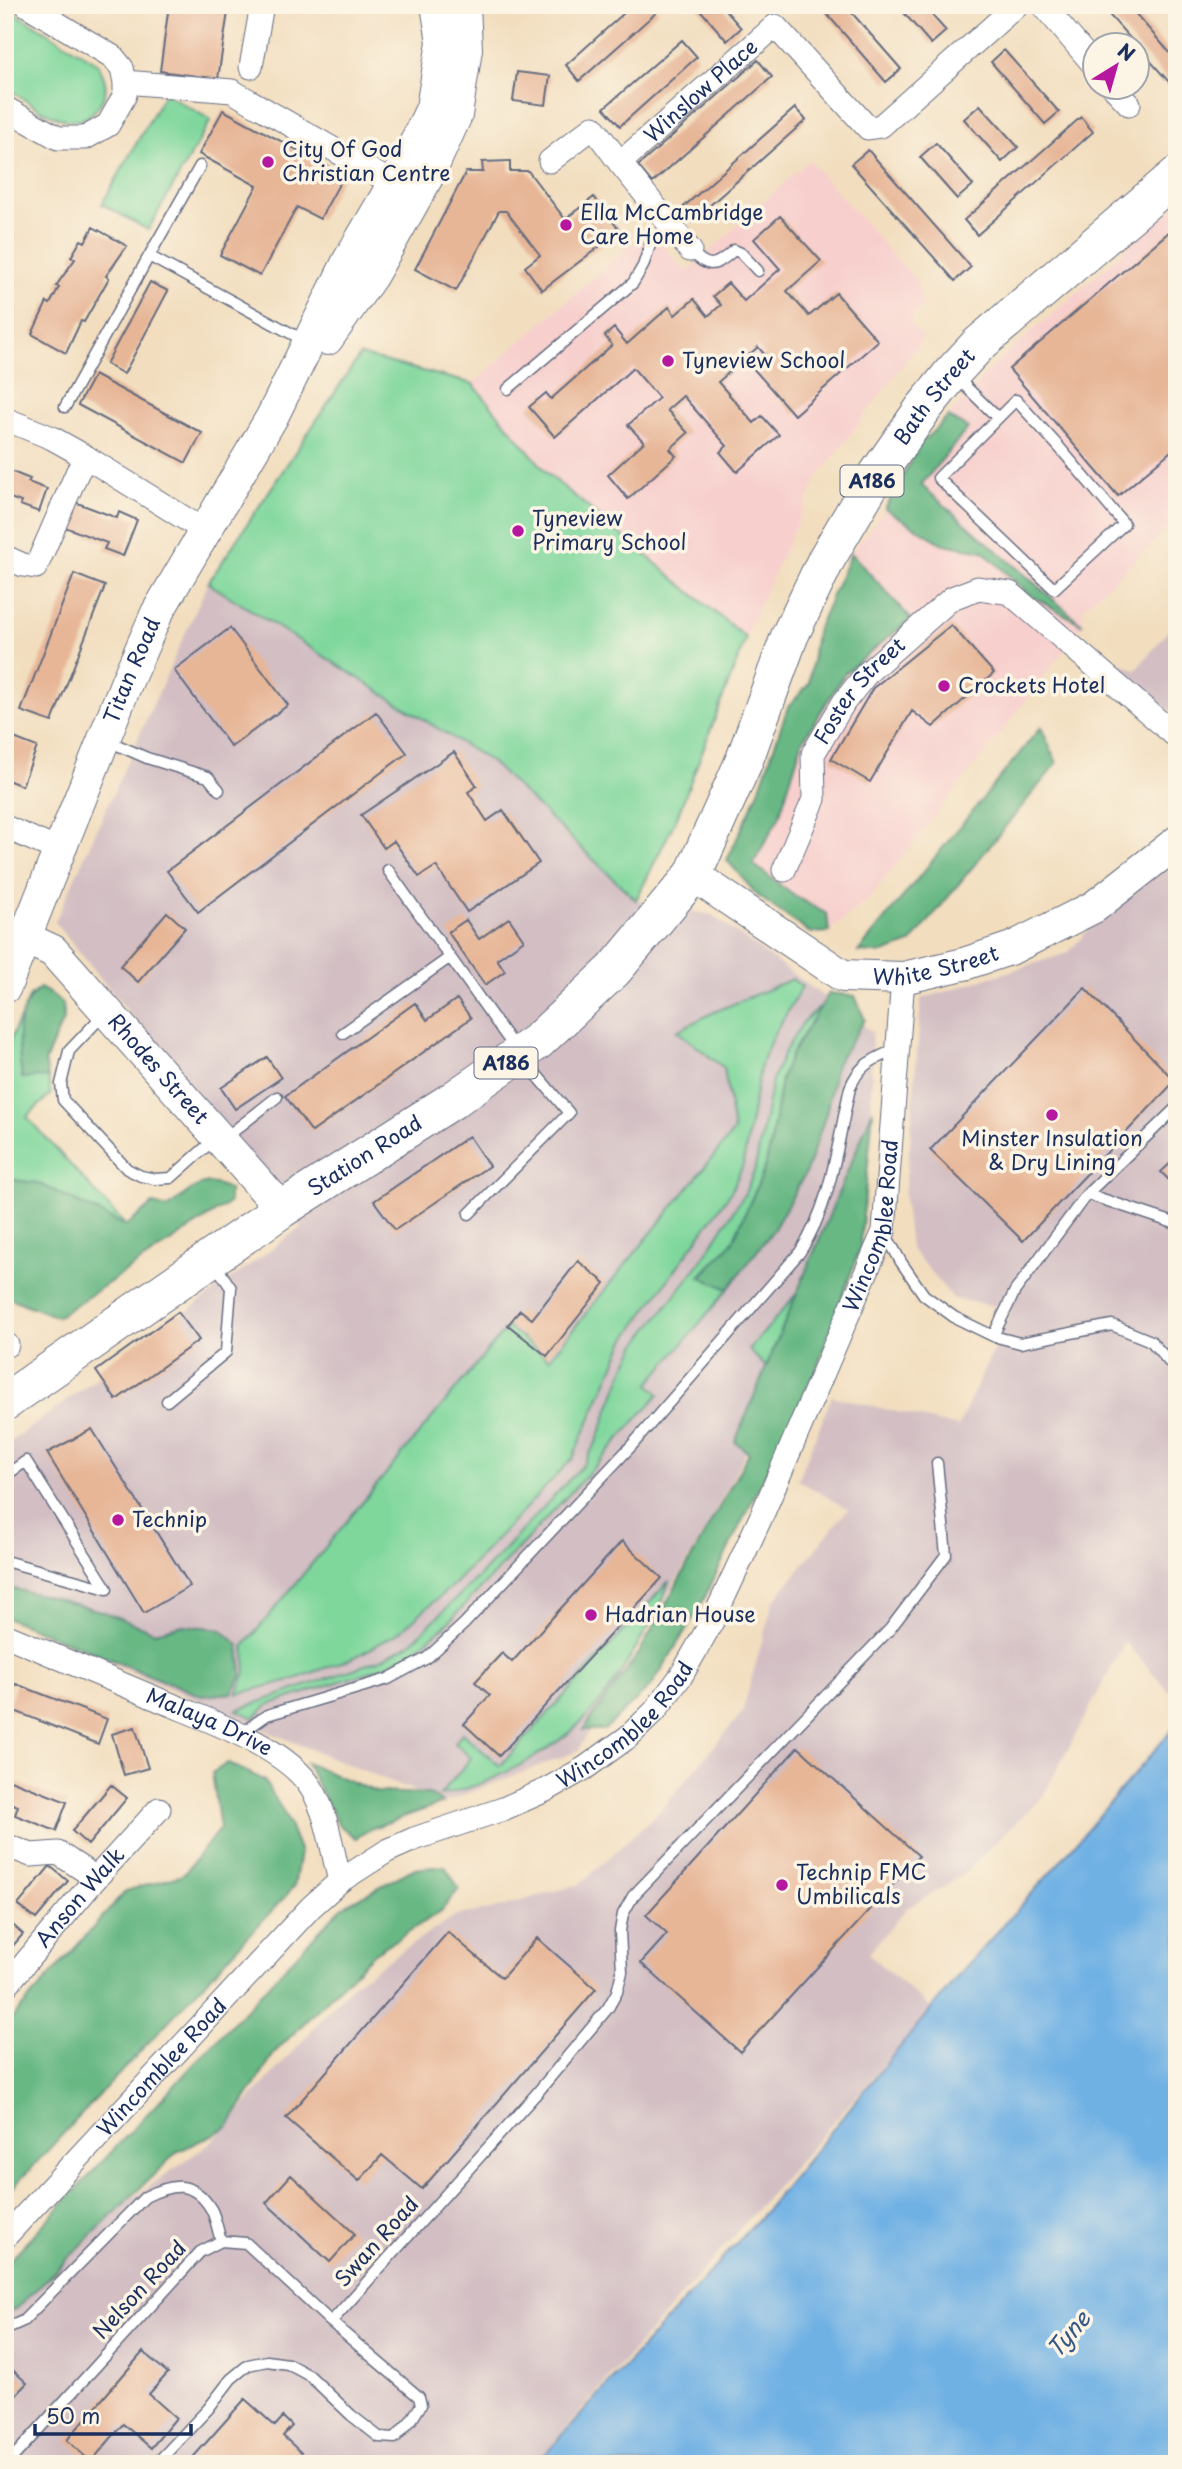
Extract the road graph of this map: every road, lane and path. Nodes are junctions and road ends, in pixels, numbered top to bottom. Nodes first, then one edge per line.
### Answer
1 (27, 5) edge
2 (262, 5) edge
3 (437, 5) edge
4 (464, 5) edge
5 (1017, 5) edge
6 (1043, 5) edge
7 (1080, 49) edge
8 (251, 67) dead end
9 (125, 82) junction
10 (5, 108) edge
11 (550, 161) dead end
12 (620, 163) junction
13 (200, 166) dead end
14 (1177, 175) edge
15 (394, 184) junction
16 (670, 227) junction
17 (690, 250) joint
18 (149, 256) junction
19 (758, 271) dead end
20 (314, 346) junction
21 (952, 373) junction
22 (508, 389) dead end
23 (65, 407) dead end
24 (998, 418) junction
25 (5, 419) edge
26 (86, 457) junction
27 (205, 531) junction
28 (5, 557) edge
29 (1177, 737) edge
30 (105, 740) junction
31 (219, 790) dead end
32 (5, 827) edge
33 (1177, 842) edge
34 (60, 851) junction
35 (388, 870) dead end
36 (784, 870) dead end
37 (693, 875) junction
38 (25, 938) junction
39 (449, 958) junction
40 (903, 978) junction
41 (5, 987) edge
42 (107, 1011) junction
43 (343, 1033) dead end
44 (898, 1049) junction
45 (519, 1054) junction
46 (277, 1097) dead end
47 (1177, 1107) edge
48 (220, 1138) junction
49 (1087, 1195) junction
50 (282, 1209) junction
51 (468, 1214) dead end
52 (1177, 1224) edge
53 (884, 1231) junction
54 (212, 1258) junction
55 (993, 1336) junction
56 (1177, 1371) edge
57 (167, 1401) dead end
58 (5, 1402) edge
59 (937, 1463) dead end
60 (5, 1476) edge
61 (5, 1561) edge
62 (5, 1635) edge
63 (247, 1739) junction
64 (159, 1809) dead end
65 (5, 1845) edge
66 (96, 1878) junction
67 (340, 1881) junction
68 (5, 1987) edge
69 (5, 2237) edge
70 (221, 2241) junction
71 (331, 2322) junction
72 (5, 2329) edge
73 (9, 2463) edge
74 (156, 2464) edge

1 - 9 street
2 - 8 street
3 - 15 street, Titan Road
4 - 20 street, Titan Road
5 - 12 street, Winslow Place
6 - 7 street
9 - 10 street
9 - 15 street
11 - 12 street
12 - 16 street
13 - 18 lane
14 - 21 main road, Bath Street / A186
15 - 20 street, Titan Road
16 - 17 street
16 - 22 lane
17 - 19 lane
18 - 20 lane
18 - 23 lane
20 - 27 street, Titan Road
21 - 24 lane
21 - 37 main road, Bath Street / A186
24 - 24 lane
25 - 26 street
26 - 27 street
26 - 28 street
27 - 30 street, Titan Road
29 - 36 street, Foster Street
30 - 31 lane
30 - 34 street, Titan Road
32 - 34 street
33 - 40 street, White Street
34 - 38 street, Titan Road
35 - 39 lane
37 - 40 street, White Street
37 - 45 main road, Station Road / A186
38 - 41 street, Titan Road
38 - 42 street, Rhodes Street
39 - 43 lane
39 - 45 lane
40 - 44 street, Wincomblee Road
42 - 48 street, Rhodes Street
42 - 48 lane
44 - 53 street, Wincomblee Road
44 - 63 lane
45 - 50 main road, Station Road / A186
45 - 51 lane
46 - 48 lane
47 - 49 lane
48 - 50 street, Rhodes Street
49 - 52 lane
49 - 55 lane
50 - 54 main road, Station Road / A186
53 - 55 lane
53 - 67 street, Wincomblee Road
54 - 57 lane
54 - 58 main road, Station Road / A186
55 - 56 lane
59 - 71 lane, Swan Road
60 - 61 lane
62 - 63 street, Malaya Drive
63 - 67 street, Malaya Drive
64 - 66 street, Anson Walk
65 - 66 street
66 - 68 street, Anson Walk
67 - 69 street, Wincomblee Road
70 - 71 lane, Nelson Road
70 - 72 lane
70 - 73 lane, Nelson Road
71 - 74 lane, Nelson Road

